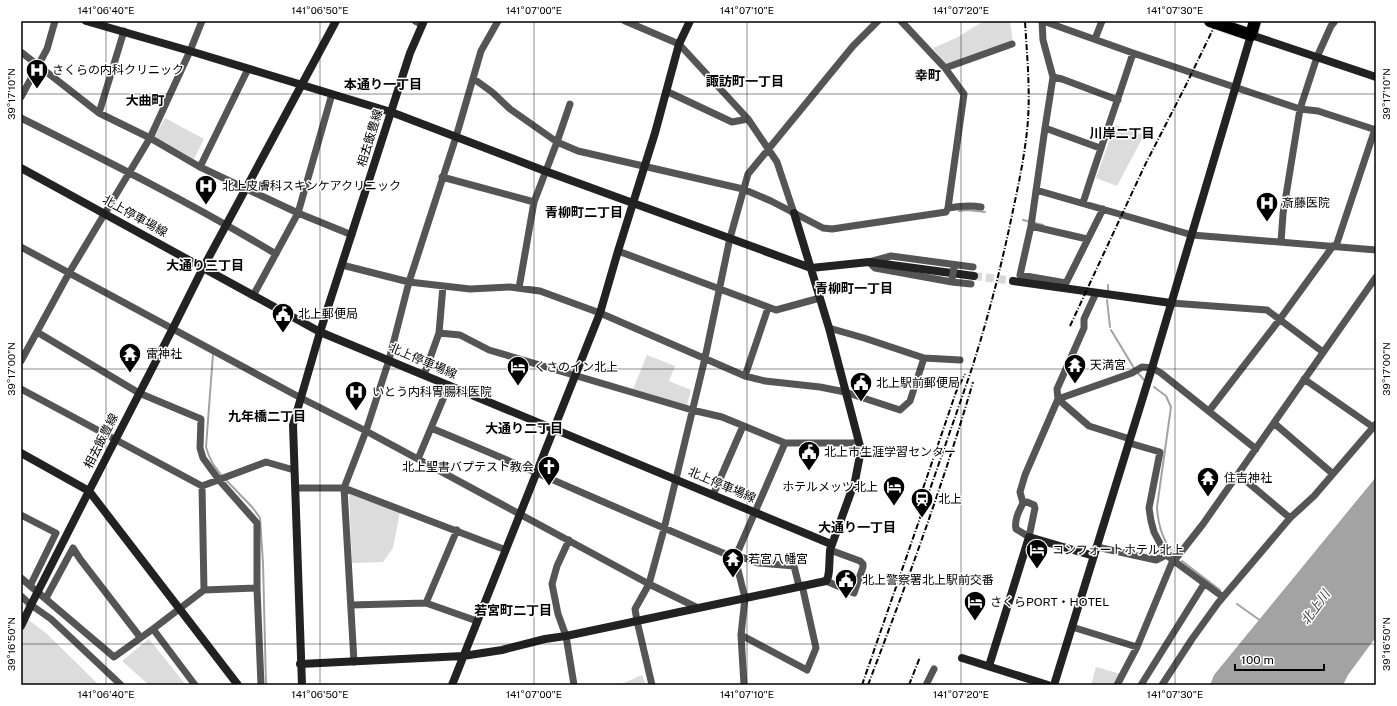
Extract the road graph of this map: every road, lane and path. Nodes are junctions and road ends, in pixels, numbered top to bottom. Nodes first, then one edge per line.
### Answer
1 (55, 21) edge
2 (86, 21) edge
3 (202, 21) edge
4 (336, 21) edge
5 (498, 21) edge
6 (625, 21) edge
7 (690, 21) edge
8 (878, 21) edge
9 (901, 21) edge
10 (1042, 21) edge
11 (1102, 21) edge
12 (1210, 21) edge
13 (1255, 21) edge
14 (1335, 21) edge
15 (420, 22) edge
16 (124, 32) junction
17 (1251, 35) junction
18 (1095, 39) junction
19 (679, 44) junction
20 (1012, 44) dead end
21 (190, 51) junction
22 (21, 52) edge
23 (1134, 53) junction
24 (1317, 57) junction
25 (39, 66) junction
26 (944, 68) junction
27 (248, 69) junction
28 (1053, 77) junction
29 (1376, 77) edge
30 (474, 79) junction
31 (301, 85) junction
32 (1236, 88) junction
33 (666, 91) junction
34 (332, 94) junction
35 (21, 97) edge
36 (1118, 100) junction
37 (570, 104) dead end
38 (1300, 109) junction
39 (99, 112) junction
40 (391, 112) junction
41 (21, 118) edge
42 (748, 120) junction
43 (1045, 128) junction
44 (1376, 130) edge
45 (456, 137) junction
46 (150, 138) junction
47 (557, 142) junction
48 (1100, 148) junction
49 (768, 150) junction
50 (200, 167) junction
51 (645, 167) junction
52 (21, 168) edge
53 (545, 171) junction
54 (129, 172) junction
55 (442, 177) junction
56 (245, 188) junction
57 (743, 189) junction
58 (1036, 190) junction
59 (534, 202) junction
60 (633, 202) junction
61 (1083, 203) junction
62 (981, 207) dead end
63 (948, 208) junction
64 (1103, 209) junction
65 (105, 213) junction
66 (298, 213) junction
67 (794, 213) junction
68 (226, 224) junction
69 (1031, 226) junction
70 (352, 235) junction
71 (1192, 235) junction
72 (730, 238) junction
73 (1087, 239) junction
74 (1281, 242) junction
75 (1334, 246) junction
76 (21, 247) edge
77 (1376, 250) edge
78 (618, 251) junction
79 (276, 254) junction
80 (869, 262) junction
81 (342, 265) junction
82 (954, 267) junction
83 (973, 267) tunnel mouth
84 (203, 268) junction
85 (811, 268) junction
86 (69, 273) junction
87 (1376, 277) edge
88 (952, 280) junction
89 (972, 280) joint
90 (1013, 281) tunnel mouth
91 (409, 282) junction
92 (443, 286) junction
93 (519, 288) junction
94 (719, 289) junction
95 (1096, 293) junction
96 (254, 294) junction
97 (820, 298) junction
98 (1171, 303) junction
99 (768, 308) junction
100 (600, 313) junction
101 (1280, 319) junction
102 (173, 328) junction
103 (829, 328) junction
104 (37, 332) junction
105 (320, 332) junction
106 (439, 333) junction
107 (1323, 352) junction
108 (705, 358) junction
109 (924, 358) junction
110 (389, 360) junction
111 (960, 360) dead end
112 (21, 361) edge
113 (1152, 368) junction
114 (424, 375) junction
115 (576, 375) junction
116 (745, 376) junction
117 (1304, 379) junction
118 (449, 385) junction
119 (21, 389) edge
120 (845, 392) junction
121 (139, 393) junction
122 (301, 398) junction
123 (1058, 399) junction
124 (692, 410) junction
125 (1209, 411) junction
126 (1274, 422) junction
127 (743, 426) junction
128 (1375, 426) edge
129 (431, 428) junction
130 (554, 429) junction
131 (366, 431) junction
132 (116, 440) junction
133 (1130, 441) junction
134 (859, 442) junction
135 (785, 443) junction
136 (1256, 449) junction
137 (21, 453) edge
138 (418, 459) junction
139 (294, 470) junction
140 (536, 472) junction
141 (1238, 474) junction
142 (1333, 474) junction
143 (676, 479) junction
144 (219, 480) junction
145 (202, 486) junction
146 (296, 488) junction
147 (344, 488) junction
148 (89, 491) junction
149 (713, 495) junction
150 (1024, 503) junction
151 (755, 512) junction
152 (21, 514) edge
153 (520, 514) junction
154 (1290, 518) junction
155 (664, 529) junction
156 (457, 530) junction
157 (1029, 537) junction
158 (569, 540) junction
159 (830, 547) junction
160 (1097, 547) junction
161 (506, 550) junction
162 (1094, 556) junction
163 (1166, 556) junction
164 (736, 557) junction
165 (21, 578) edge
166 (826, 581) junction
167 (649, 584) junction
168 (1204, 584) junction
169 (30, 586) junction
170 (800, 586) junction
171 (257, 588) junction
172 (204, 590) junction
173 (21, 596) edge
174 (1223, 597) junction
175 (46, 598) junction
176 (745, 598) junction
177 (426, 603) junction
178 (351, 605) junction
179 (31, 606) junction
180 (180, 608) junction
181 (698, 608) junction
182 (478, 621) junction
183 (637, 621) junction
184 (21, 626) edge
185 (1072, 627) junction
186 (153, 629) junction
187 (741, 635) junction
188 (566, 636) junction
189 (140, 637) junction
190 (1137, 647) junction
191 (463, 656) junction
192 (962, 658) dead end
193 (354, 662) junction
194 (300, 664) junction
195 (989, 666) junction
196 (934, 669) dead end
197 (121, 685) edge
198 (195, 685) edge
199 (238, 685) edge
200 (261, 685) edge
201 (302, 685) edge
202 (452, 685) edge
203 (574, 685) edge
204 (652, 685) edge
205 (744, 685) edge
206 (926, 685) edge
207 (1048, 685) edge
208 (1054, 685) edge
209 (1117, 685) edge
210 (1141, 685) edge
211 (1162, 685) edge

1 - 25 street
2 - 16 street
3 - 21 street
4 - 31 street, 相去飯豊線
5 - 30 street
6 - 19 street
7 - 19 street
8 - 49 street
9 - 26 street
10 - 18 street
10 - 28 street
11 - 18 street
12 - 17 highway
13 - 17 highway
14 - 24 street
15 - 40 street, 相去飯豊線
16 - 21 street
16 - 39 street
17 - 24 street
17 - 32 street
18 - 23 street
19 - 33 street
19 - 42 street
20 - 26 street
21 - 27 street
21 - 46 street
22 - 25 street
23 - 32 street
23 - 36 street
24 - 29 street
24 - 38 street
25 - 35 street
25 - 39 street
26 - 63 street
27 - 31 street
27 - 50 street
28 - 36 street
28 - 43 street
30 - 45 street
30 - 47 street
31 - 34 street
31 - 56 street, 相去飯豊線
32 - 38 street
32 - 71 street
33 - 42 street
33 - 51 street
34 - 40 street
34 - 66 street
36 - 48 street
37 - 47 street
38 - 44 street
38 - 74 street
39 - 46 street
40 - 45 street
40 - 70 street, 相去飯豊線
41 - 54 street
42 - 49 street
43 - 48 street
43 - 58 street
44 - 75 street
45 - 53 street
45 - 55 street
46 - 50 street
46 - 54 street
47 - 51 street
47 - 53 street
48 - 61 street
49 - 57 street
49 - 67 street
50 - 56 street
51 - 57 street
51 - 60 street
52 - 65 street, 北上停車場線
53 - 59 street
53 - 60 street
54 - 65 street
54 - 68 street
55 - 59 street
55 - 91 street
56 - 66 street
56 - 68 street, 相去飯豊線
57 - 67 street
57 - 72 street
58 - 61 street
58 - 69 street
59 - 93 street
60 - 72 street
60 - 78 street
61 - 64 street
62 - 63 street
63 - 67 street
64 - 71 street
64 - 73 street
65 - 84 street, 北上停車場線
65 - 86 street
66 - 70 street
66 - 79 street
67 - 85 street
68 - 79 street
68 - 84 street, 相去飯豊線
69 - 73 street
69 - 73 street
70 - 81 street, 相去飯豊線
71 - 74 street
71 - 98 street
72 - 85 street
72 - 94 street
74 - 75 street
75 - 77 street
75 - 101 street
76 - 86 street
78 - 94 street
78 - 100 street
79 - 96 street
80 - 82 street
80 - 85 street
80 - 88 street
80 - 89 street
81 - 91 street
81 - 105 street, 相去飯豊線
82 - 83 street
82 - 88 street, bridge
84 - 96 street, 北上停車場線
84 - 102 street, 相去飯豊線
85 - 97 street
86 - 102 street
86 - 104 street
87 - 107 street
88 - 89 street
90 - 95 street
91 - 92 street
91 - 110 street
92 - 93 street
92 - 106 street
93 - 100 street
94 - 99 street
94 - 108 street
95 - 98 street
95 - 123 street
96 - 105 street, 北上停車場線
97 - 99 street
97 - 103 street
98 - 101 street
98 - 113 street
99 - 116 street
100 - 108 street
100 - 115 street
101 - 107 street
101 - 125 street
102 - 121 street, 相去飯豊線
102 - 122 street
103 - 109 street
103 - 120 street
104 - 112 street
104 - 121 street
105 - 110 street, 北上停車場線
105 - 122 street, 相去飯豊線
106 - 114 street
106 - 115 street
107 - 117 street
108 - 116 street
108 - 124 street
109 - 111 street
109 - 120 street
110 - 114 street, 北上停車場線
110 - 131 street
113 - 123 street
113 - 125 street
113 - 133 street
114 - 118 street, 北上停車場線
115 - 124 street
115 - 130 street
116 - 120 street
117 - 126 street
117 - 128 street
118 - 129 street
118 - 130 street, 北上停車場線
119 - 132 street
120 - 134 street
121 - 132 street, 相去飯豊線
121 - 144 street
122 - 131 street
122 - 139 street, 相去飯豊線
123 - 133 street
123 - 150 street
124 - 127 street
124 - 143 street
125 - 136 street
126 - 136 street
126 - 142 street
127 - 135 street
127 - 149 street
128 - 142 street
129 - 138 street
129 - 140 street
130 - 140 street
130 - 143 street, 北上停車場線
131 - 138 street
131 - 147 street
132 - 145 street
132 - 148 street, 相去飯豊線
133 - 160 street
133 - 163 street
134 - 135 street
134 - 159 street
135 - 151 street
136 - 141 street
137 - 148 street
138 - 153 street
139 - 144 street
139 - 146 street, 相去飯豊線
140 - 153 street
140 - 155 street
141 - 154 street
141 - 168 street
142 - 154 street
143 - 149 street, 北上停車場線
143 - 155 street
144 - 145 street
144 - 171 street
145 - 172 street
146 - 147 street
146 - 194 street, 相去飯豊線
147 - 156 street
147 - 178 street
148 - 179 street, 相去飯豊線, bridge
148 - 180 street
149 - 151 street, 北上停車場線
150 - 157 street
150 - 157 street
151 - 159 street, 北上停車場線
151 - 164 street
152 - 169 street
153 - 158 street
153 - 161 street
154 - 174 street
155 - 164 street
155 - 167 street
156 - 161 street
156 - 177 street
157 - 162 street
157 - 195 street
158 - 167 street
158 - 188 street
159 - 166 street
159 - 166 street
160 - 162 street
160 - 163 street
161 - 182 street
162 - 185 street
163 - 190 street
164 - 170 street
164 - 176 street
165 - 169 street
166 - 170 street
167 - 181 street
167 - 183 street
168 - 174 street
168 - 210 street
169 - 175 street
170 - 176 street
170 - 187 street
171 - 172 street
171 - 200 street
172 - 180 street
173 - 179 street
174 - 211 street
175 - 189 street
175 - 189 street
176 - 181 street
176 - 187 street
177 - 178 street
177 - 182 street
178 - 193 street
179 - 184 street, 相去飯豊線
179 - 197 street
180 - 186 street
180 - 199 street
181 - 183 street
182 - 191 street
183 - 188 street
183 - 204 street
185 - 190 street
185 - 208 street
186 - 189 street
186 - 198 street
187 - 205 street
188 - 191 street
188 - 203 street
190 - 209 street
191 - 193 street
191 - 202 street
192 - 195 street
193 - 194 street
194 - 201 street, 相去飯豊線
195 - 207 street
196 - 206 street

